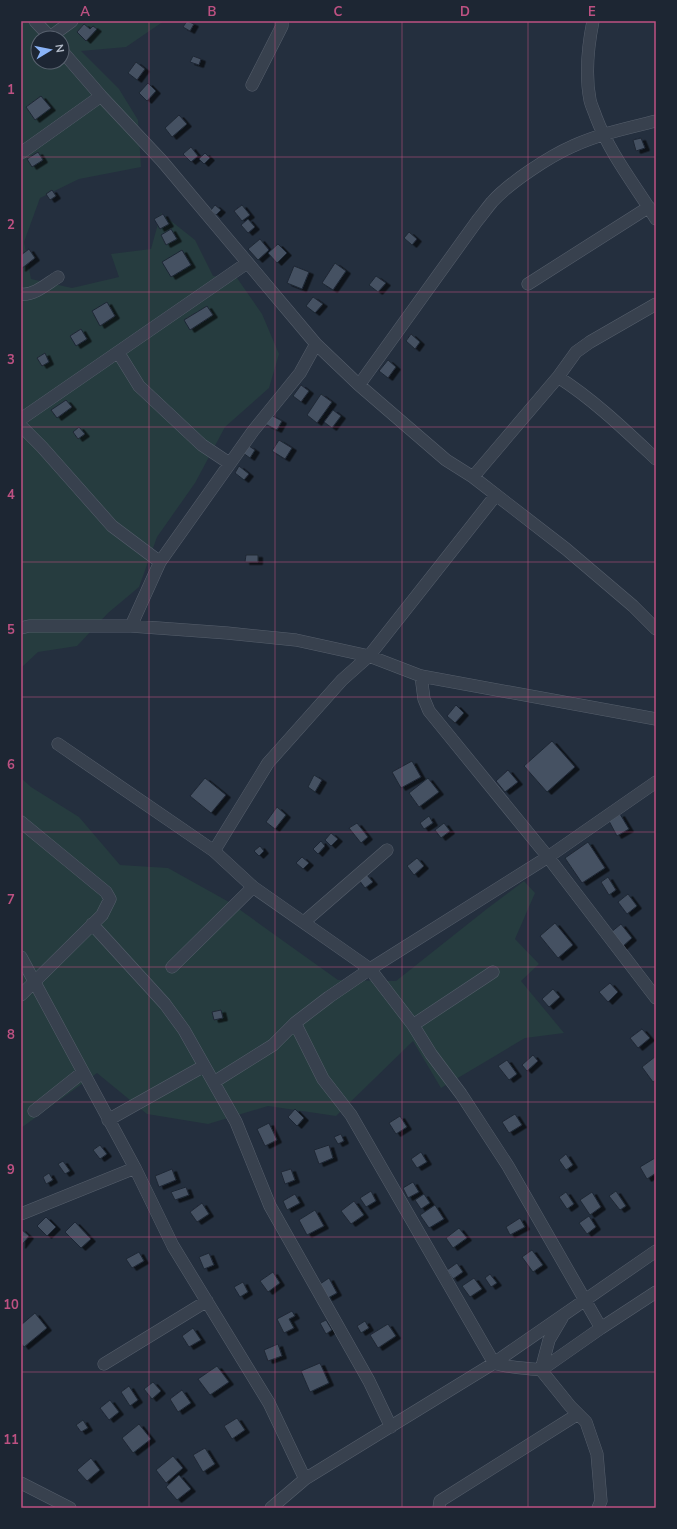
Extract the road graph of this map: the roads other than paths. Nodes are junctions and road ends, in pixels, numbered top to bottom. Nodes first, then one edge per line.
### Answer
1 (35, 21) edge
2 (72, 21) edge
3 (282, 21) edge
4 (594, 21) edge
5 (43, 30) edge
6 (61, 30) edge
7 (70, 60) edge
8 (252, 85) dead end
9 (100, 96) junction
10 (656, 121) edge
11 (603, 134) junction
12 (21, 153) edge
13 (648, 207) junction
14 (656, 219) edge
15 (248, 263) junction
16 (58, 277) dead end
17 (528, 284) dead end
18 (21, 294) edge
19 (656, 304) edge
20 (316, 344) junction
21 (118, 352) junction
22 (558, 377) junction
23 (360, 385) junction
24 (21, 419) edge
25 (21, 426) edge
26 (656, 459) edge
27 (229, 464) junction
28 (473, 477) junction
29 (496, 495) junction
30 (160, 562) junction
31 (131, 626) junction
32 (21, 628) edge
33 (656, 628) edge
34 (369, 656) junction
35 (421, 676) junction
36 (656, 719) edge
37 (58, 744) dead end
38 (656, 782) edge
39 (21, 822) edge
40 (387, 850) dead end
41 (214, 852) junction
42 (548, 857) junction
43 (253, 887) junction
44 (304, 922) junction
45 (92, 924) junction
46 (21, 957) edge
47 (172, 968) dead end
48 (370, 969) junction
49 (494, 972) dead end
50 (34, 982) junction
51 (21, 995) edge
52 (656, 998) edge
53 (295, 1023) junction
54 (413, 1025) junction
55 (204, 1066) junction
56 (83, 1072) junction
57 (214, 1082) junction
58 (34, 1111) dead end
59 (108, 1120) junction
60 (135, 1168) junction
61 (21, 1214) edge
62 (656, 1251) edge
63 (656, 1292) edge
64 (584, 1300) junction
65 (207, 1301) junction
66 (564, 1314) junction
67 (601, 1328) junction
68 (494, 1363) junction
69 (104, 1364) dead end
70 (541, 1370) junction
71 (578, 1414) junction
72 (391, 1427) junction
73 (305, 1479) junction
74 (21, 1483) edge
75 (70, 1508) edge
76 (271, 1508) edge
77 (439, 1508) edge
78 (598, 1508) edge

1 - 5 street
2 - 6 street
3 - 8 street
4 - 11 street
7 - 9 street
9 - 12 street
9 - 15 street
10 - 11 street
11 - 13 street
11 - 23 street
13 - 14 street
13 - 17 street
15 - 20 street
15 - 21 street
16 - 18 street
19 - 22 street
20 - 23 street
20 - 27 street
21 - 24 street
21 - 27 street
22 - 26 street
22 - 28 street
23 - 28 street
25 - 30 street
27 - 30 street
28 - 29 street
29 - 33 street
29 - 34 street
30 - 31 street
31 - 32 street
31 - 34 street
34 - 35 street
34 - 41 street
35 - 36 street
35 - 42 street
37 - 41 street
38 - 42 street
39 - 45 street
40 - 44 street
41 - 43 street
42 - 48 street
42 - 52 street
43 - 44 street
43 - 47 street
44 - 48 street
45 - 50 street
45 - 55 street
46 - 50 street
48 - 53 street
48 - 54 street
49 - 54 street
50 - 51 street
50 - 56 street
53 - 57 street
53 - 68 street
54 - 64 street
55 - 57 street
55 - 59 street
56 - 58 street
56 - 59 street
57 - 72 street
59 - 60 street
60 - 61 street
60 - 65 street
62 - 64 street
63 - 67 street
64 - 66 street
64 - 67 street
65 - 69 street
65 - 73 street
66 - 68 street
66 - 70 street
67 - 70 street
68 - 70 street
68 - 72 street
70 - 71 street
71 - 77 street
71 - 78 street
72 - 73 street
73 - 76 street
74 - 75 street

